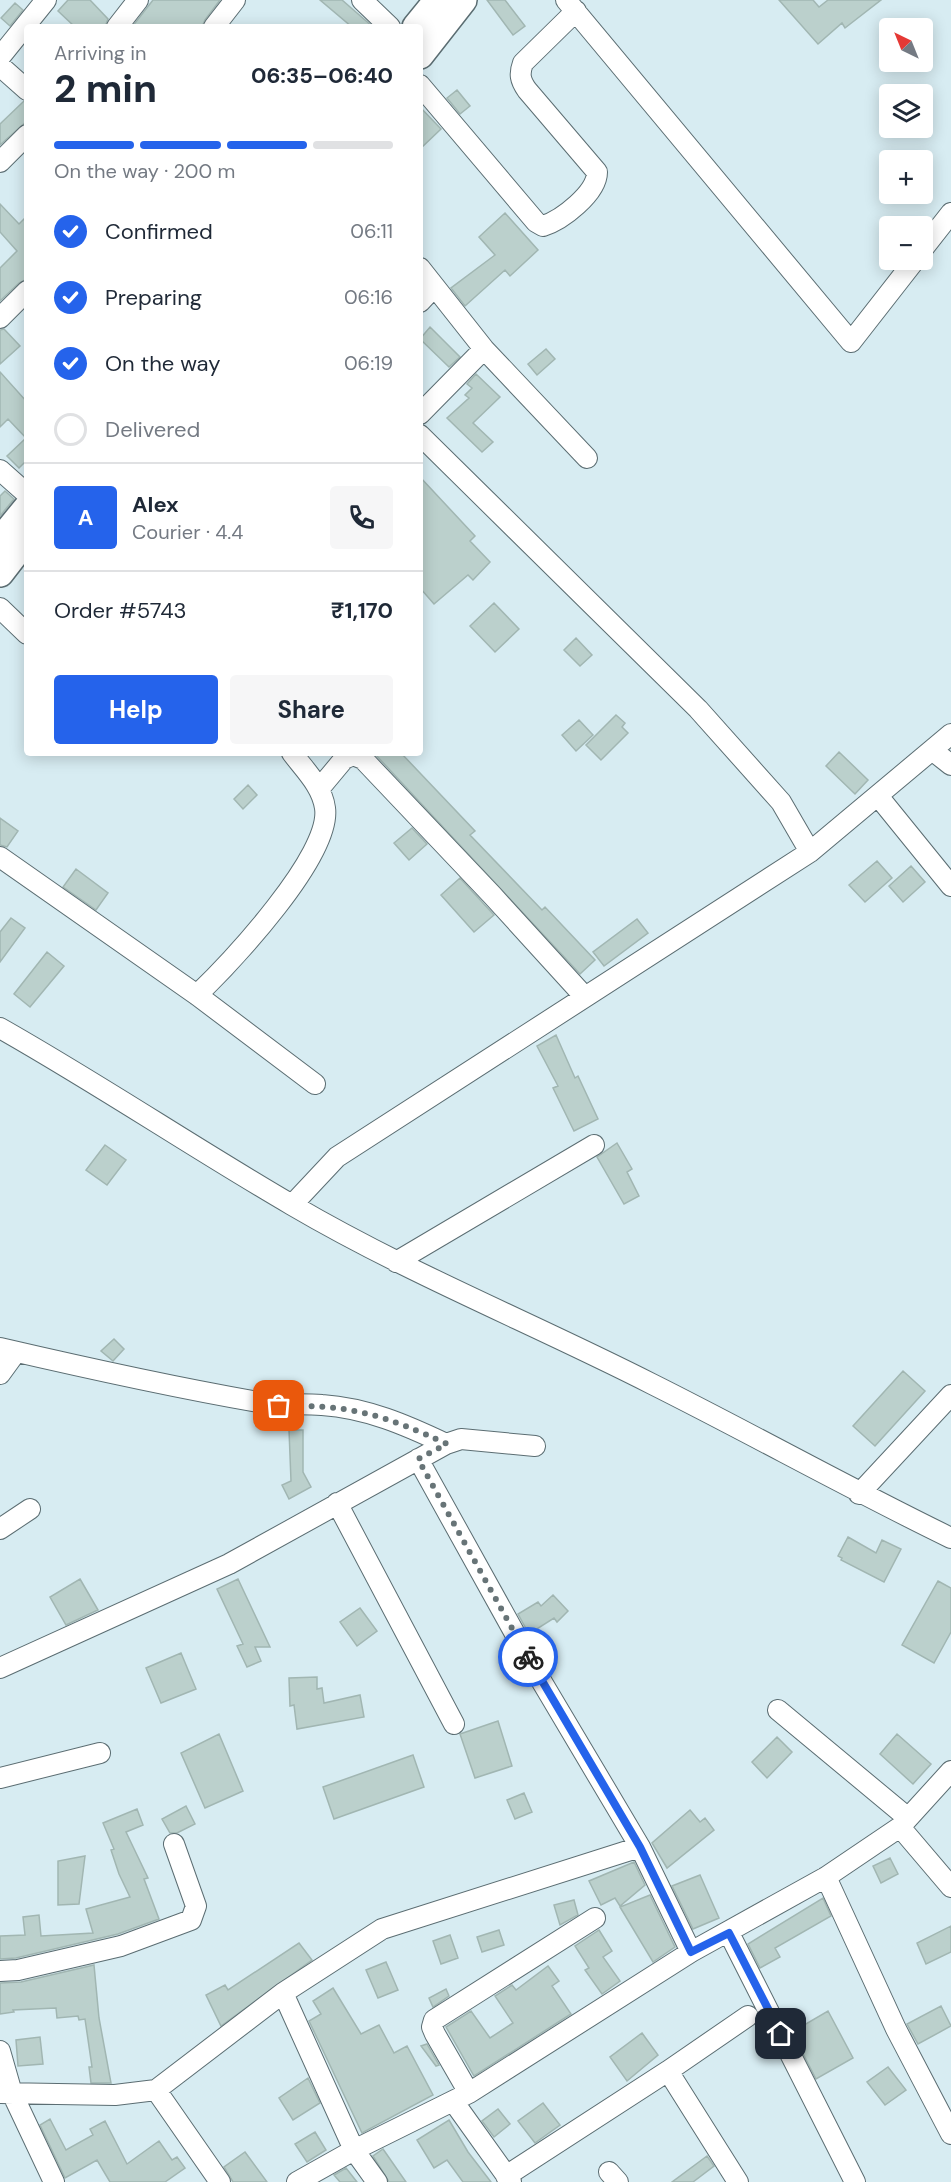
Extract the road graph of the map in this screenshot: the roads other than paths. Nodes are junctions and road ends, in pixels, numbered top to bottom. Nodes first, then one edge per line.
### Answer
1 (138, 0) edge
2 (235, 0) edge
3 (362, 0) edge
4 (438, 0) edge
5 (463, 0) edge
6 (45, 1) edge
7 (571, 5) edge
8 (27, 24) edge
9 (119, 24) edge
10 (216, 24) edge
11 (387, 24) edge
12 (418, 24) edge
13 (24, 27) edge
14 (423, 51) edge
15 (0, 57) edge
16 (0, 66) edge
17 (24, 87) edge
18 (423, 89) edge
19 (24, 138) edge
20 (0, 162) edge
21 (951, 213) edge
22 (933, 236) edge
23 (907, 270) edge
24 (423, 272) edge
25 (434, 287) junction
26 (24, 294) edge
27 (423, 299) edge
28 (0, 318) edge
29 (484, 349) junction
30 (423, 411) edge
31 (423, 438) edge
32 (587, 458) dead end
33 (0, 470) edge
34 (24, 491) edge
35 (24, 512) edge
36 (0, 541) edge
37 (24, 542) edge
38 (0, 573) edge
39 (0, 608) edge
40 (24, 631) edge
41 (951, 734) edge
42 (932, 750) junction
43 (294, 756) edge
44 (351, 756) edge
45 (356, 756) edge
46 (951, 765) edge
47 (319, 789) junction
48 (878, 796) junction
49 (810, 852) junction
50 (0, 857) edge
51 (951, 886) edge
52 (197, 995) junction
53 (584, 996) junction
54 (0, 1028) edge
55 (315, 1084) dead end
56 (594, 1144) dead end
57 (292, 1205) junction
58 (396, 1262) junction
59 (8, 1350) edge
60 (0, 1374) edge
61 (951, 1395) edge
62 (447, 1444) junction
63 (535, 1446) dead end
64 (418, 1459) junction
65 (860, 1494) junction
66 (337, 1503) junction
67 (30, 1509) dead end
68 (0, 1529) edge
69 (951, 1538) edge
70 (0, 1668) edge
71 (778, 1710) dead end
72 (454, 1724) dead end
73 (100, 1753) dead end
74 (951, 1771) edge
75 (0, 1778) edge
76 (904, 1822) junction
77 (174, 1844) dead end
78 (640, 1847) junction
79 (826, 1877) junction
80 (951, 1887) edge
81 (595, 1918) dead end
82 (729, 1933) junction
83 (691, 1952) junction
84 (0, 1971) edge
85 (283, 1993) junction
86 (748, 2016) dead end
87 (0, 2050) edge
88 (668, 2071) junction
89 (156, 2090) junction
90 (6, 2093) edge
91 (461, 2097) junction
92 (951, 2134) edge
93 (354, 2150) junction
94 (509, 2179) edge
95 (54, 2182) edge
96 (220, 2182) edge
97 (297, 2182) edge
98 (377, 2182) edge
99 (738, 2182) edge
100 (855, 2182) edge

1 - 9 street
2 - 10 street
3 - 11 street
4 - 12 main road
5 - 14 main road
6 - 8 street
7 - 18 street
7 - 23 street
13 - 15 street
16 - 17 street
19 - 20 street
21 - 22 street
24 - 25 street
25 - 27 street
25 - 29 street
26 - 28 street
29 - 30 street
29 - 32 street
31 - 49 street
33 - 34 street
35 - 36 main road
37 - 38 main road
39 - 40 street
41 - 42 street
42 - 46 street
42 - 48 street
43 - 47 street
44 - 47 street
45 - 53 street
47 - 52 street
48 - 49 street
48 - 51 street
49 - 53 street
50 - 52 street
52 - 55 street
53 - 57 street
54 - 57 street
56 - 58 street
57 - 58 street
58 - 65 street
59 - 60 street
59 - 62 street
61 - 65 street
62 - 63 street
62 - 64 street
64 - 66 street
64 - 78 street
65 - 69 street
66 - 70 street
66 - 72 street
67 - 68 street
71 - 76 street
73 - 75 street
74 - 76 street
76 - 79 street
76 - 80 street
77 - 84 street
78 - 83 street
78 - 85 street
79 - 82 street
79 - 92 street
81 - 91 street
82 - 83 street
82 - 100 street
83 - 91 street
85 - 89 street
85 - 93 street
86 - 88 street
87 - 90 street
88 - 94 street
88 - 99 street
89 - 90 street
89 - 96 street
90 - 95 street
91 - 93 street
91 - 94 street
93 - 97 street
93 - 98 street

